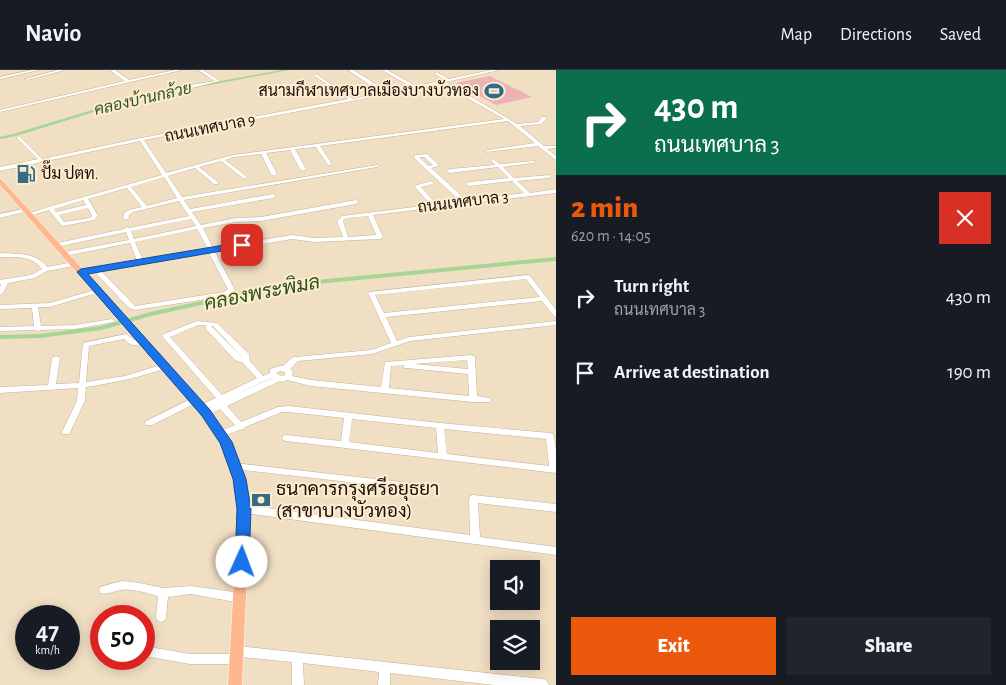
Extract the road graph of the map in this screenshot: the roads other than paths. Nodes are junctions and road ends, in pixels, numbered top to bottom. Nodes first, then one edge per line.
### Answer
1 (37, 70) edge
2 (63, 70) edge
3 (112, 70) edge
4 (180, 70) edge
5 (200, 70) edge
6 (350, 70) edge
7 (384, 70) edge
8 (498, 70) edge
9 (25, 71) edge
10 (436, 73) dead end
11 (316, 76) dead end
12 (0, 78) edge
13 (26, 79) dead end
14 (446, 81) junction
15 (129, 82) junction
16 (186, 87) dead end
17 (417, 87) junction
18 (385, 93) junction
19 (352, 100) junction
20 (0, 111) edge
21 (544, 118) dead end
22 (509, 120) junction
23 (517, 126) junction
24 (19, 137) dead end
25 (142, 140) junction
26 (540, 145) junction
27 (318, 146) junction
28 (556, 146) edge
29 (292, 149) junction
30 (490, 150) dead end
31 (264, 152) junction
32 (556, 158) edge
33 (41, 160) junction
34 (222, 160) junction
35 (493, 160) dead end
36 (533, 162) dead end
37 (330, 164) dead end
38 (377, 166) dead end
39 (498, 166) junction
40 (196, 167) junction
41 (303, 168) dead end
42 (427, 168) dead end
43 (0, 170) edge
44 (450, 171) dead end
45 (274, 174) dead end
46 (549, 176) dead end
47 (165, 177) junction
48 (244, 177) dead end
49 (513, 179) junction
50 (0, 181) edge
51 (216, 183) dead end
52 (431, 183) dead end
53 (469, 184) dead end
54 (129, 187) junction
55 (556, 191) edge
56 (528, 194) junction
57 (273, 196) dead end
58 (85, 199) junction
59 (180, 199) junction
60 (356, 202) dead end
61 (464, 202) junction
62 (90, 206) junction
63 (435, 206) junction
64 (145, 207) junction
65 (50, 208) junction
66 (188, 211) junction
67 (28, 212) junction
68 (56, 214) junction
69 (370, 214) junction
70 (0, 216) edge
71 (191, 217) junction
72 (126, 218) dead end
73 (199, 227) junction
74 (127, 229) junction
75 (346, 238) junction
76 (132, 241) junction
77 (57, 245) junction
78 (211, 250) junction
79 (65, 254) junction
80 (0, 255) edge
81 (141, 262) junction
82 (74, 264) junction
83 (45, 269) junction
84 (96, 269) junction
85 (81, 272) junction
86 (3, 281) edge
87 (98, 292) junction
88 (0, 293) edge
89 (544, 299) junction
90 (35, 306) junction
91 (0, 307) edge
92 (382, 315) junction
93 (556, 315) edge
94 (112, 321) dead end
95 (556, 324) edge
96 (0, 329) edge
97 (38, 329) junction
98 (143, 342) junction
99 (395, 344) junction
100 (56, 358) dead end
101 (388, 364) junction
102 (164, 366) junction
103 (285, 369) junction
104 (472, 372) junction
105 (275, 377) junction
106 (288, 378) junction
107 (262, 379) junction
108 (83, 384) junction
109 (52, 387) junction
110 (386, 389) junction
111 (0, 390) edge
112 (473, 399) junction
113 (487, 400) dead end
114 (221, 402) junction
115 (200, 407) junction
116 (348, 416) junction
117 (149, 423) dead end
118 (440, 426) junction
119 (241, 427) junction
120 (66, 432) dead end
121 (221, 434) junction
122 (553, 437) edge
123 (286, 438) dead end
124 (345, 444) junction
125 (443, 456) junction
126 (236, 466) junction
127 (555, 470) edge
128 (428, 488) dead end
129 (556, 508) edge
130 (244, 509) junction
131 (475, 539) junction
132 (556, 550) edge
133 (104, 590) dead end
134 (163, 593) junction
135 (241, 598) junction
136 (161, 617) dead end
137 (155, 654) edge
138 (238, 655) junction
139 (297, 657) junction
140 (386, 667) junction
141 (235, 685) edge
142 (298, 685) edge
143 (384, 685) edge
144 (543, 685) edge

1 - 9 street
2 - 13 street
3 - 15 street
4 - 15 street
5 - 16 street
6 - 18 street
7 - 17 street
8 - 14 street, ถนนเทศบาล 9
9 - 12 street
10 - 14 street
11 - 19 street
14 - 17 street, ถนนเทศบาล 9
14 - 22 street
15 - 20 street
17 - 18 street, ถนนเทศบาล 9
17 - 25 street, ถนนเทศบาล 9
18 - 19 street, ถนนเทศบาล 9
19 - 25 street, ถนนเทศบาล 9
21 - 23 street
22 - 23 street
22 - 27 street
23 - 26 street
24 - 33 street
25 - 33 street, ถนนเทศบาล 9
25 - 43 street, ถนนเทศบาล 9
25 - 47 street
26 - 28 street
26 - 30 street
26 - 32 street
27 - 29 street
27 - 37 street
29 - 31 street
29 - 41 street
31 - 34 street
31 - 45 street
33 - 43 street, ถนนเทศบาล 9
34 - 40 street
34 - 48 street
35 - 39 street
36 - 39 street
38 - 59 street
39 - 44 street
39 - 49 street
40 - 47 street
40 - 51 street
42 - 61 street
46 - 49 street
47 - 54 street
47 - 59 street
49 - 53 street
49 - 56 street
50 - 67 main road
52 - 63 street
54 - 58 street
54 - 64 street
55 - 56 street, ถนนเทศบาล 3
56 - 61 street, ถนนเทศบาล 3
57 - 66 street
58 - 62 street
58 - 65 street
59 - 64 street
59 - 66 street
60 - 73 street
61 - 63 street, ถนนเทศบาล 3
62 - 68 street
62 - 68 street
63 - 69 street, ถนนเทศบาล 3
64 - 72 street
65 - 67 street
65 - 68 street
66 - 71 street
67 - 70 street
67 - 77 main road
69 - 75 street, ถนนเทศบาล 3
69 - 75 street
71 - 73 street
71 - 74 street
73 - 76 street
73 - 78 street
74 - 76 street
74 - 77 street
75 - 78 street
76 - 79 street
76 - 81 street
77 - 79 main road
78 - 81 street
78 - 84 street
79 - 82 main road
80 - 83 street
81 - 84 street
82 - 83 street
82 - 85 main road
83 - 86 street
84 - 85 street
85 - 87 main road
86 - 88 street
87 - 90 street
87 - 98 main road
89 - 92 street
89 - 92 street
89 - 93 street
90 - 91 street
90 - 97 street
92 - 99 street
94 - 97 street
95 - 99 street
96 - 97 street
98 - 102 main road
98 - 108 street
99 - 103 street
100 - 109 street
101 - 104 street
101 - 104 street
101 - 110 street
102 - 108 street
102 - 115 main road
103 - 105 street
103 - 106 street
104 - 112 street
105 - 106 street
105 - 107 street
105 - 114 street
106 - 110 street
107 - 114 street
107 - 114 street
108 - 109 street
108 - 120 street
109 - 111 street
110 - 112 street
112 - 113 street
114 - 115 street
114 - 119 street
115 - 117 street
115 - 121 main road
116 - 118 street
116 - 119 street
116 - 124 street
118 - 122 street
118 - 125 street
119 - 121 street
121 - 126 main road
122 - 127 street
123 - 124 street
124 - 125 street
125 - 127 street
126 - 128 street
126 - 130 main road
129 - 131 street
130 - 131 street
130 - 135 main road
131 - 132 street
133 - 134 street
134 - 135 street
134 - 136 street
135 - 138 main road
137 - 138 street
138 - 139 street
138 - 141 main road
139 - 140 street
139 - 142 street
140 - 143 street
140 - 144 street

